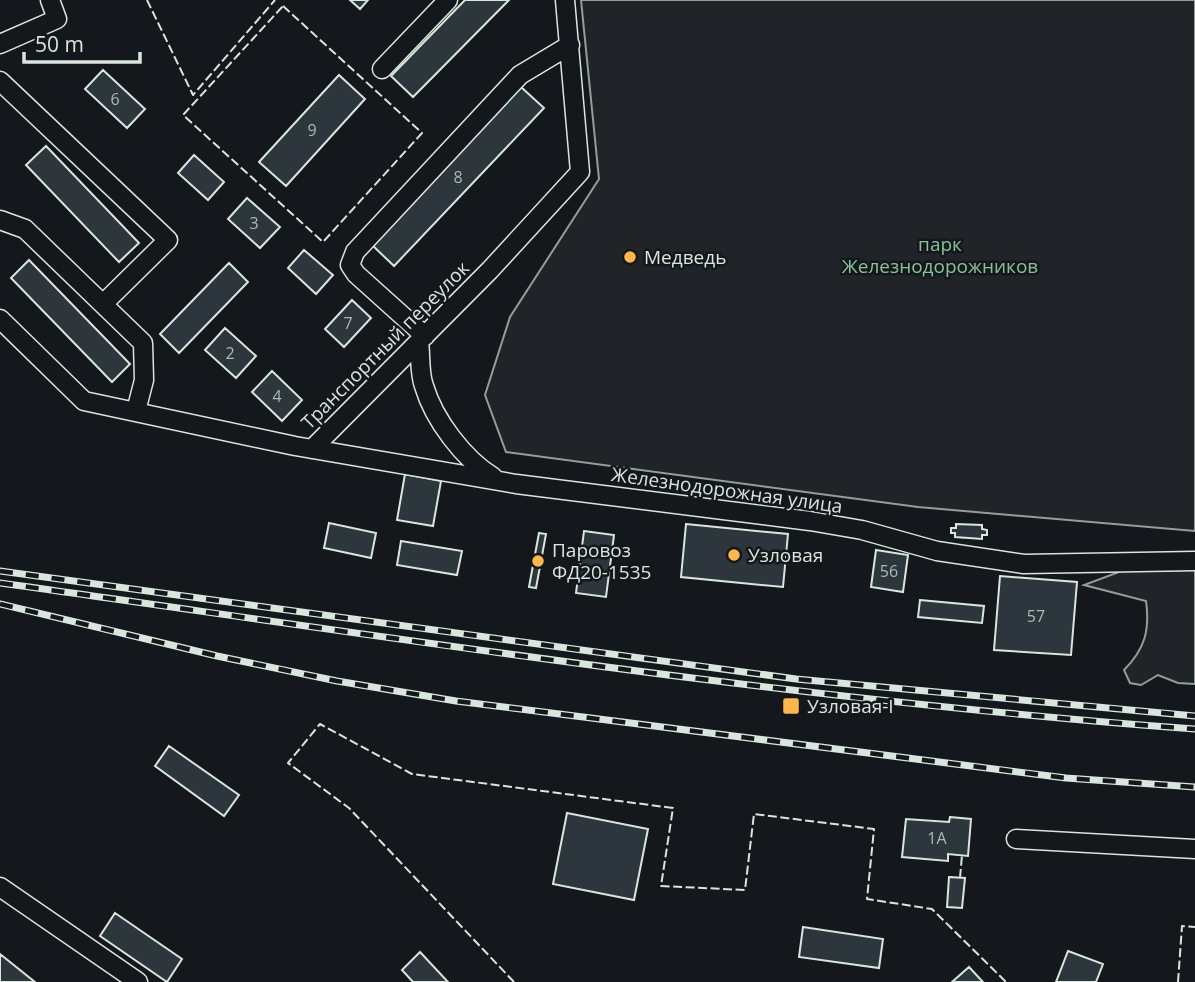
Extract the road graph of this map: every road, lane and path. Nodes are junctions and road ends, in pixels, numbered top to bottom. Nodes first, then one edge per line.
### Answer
1 (50, 0) edge
2 (448, 0) edge
3 (565, 0) edge
4 (0, 44) edge
5 (570, 45) junction
6 (382, 69) dead end
7 (0, 81) edge
8 (0, 220) edge
9 (103, 304) junction
10 (0, 319) edge
11 (422, 339) junction
12 (136, 411) junction
13 (312, 449) junction
14 (499, 481) junction
15 (1195, 561) edge
16 (1016, 839) dead end
17 (1195, 849) edge
18 (0, 887) edge
19 (138, 982) edge

1 - 4 street
2 - 6 street
3 - 5 street, Транспортный переулок
5 - 11 street, Транспортный переулок
5 - 11 street
7 - 9 street
8 - 9 street
9 - 12 street
10 - 12 street, Транспортный переулок
11 - 13 street, Транспортный переулок
11 - 14 street
12 - 13 street, Транспортный переулок
13 - 14 street, Железнодорожная улица
14 - 15 street, Железнодорожная улица
16 - 17 street
18 - 19 street

